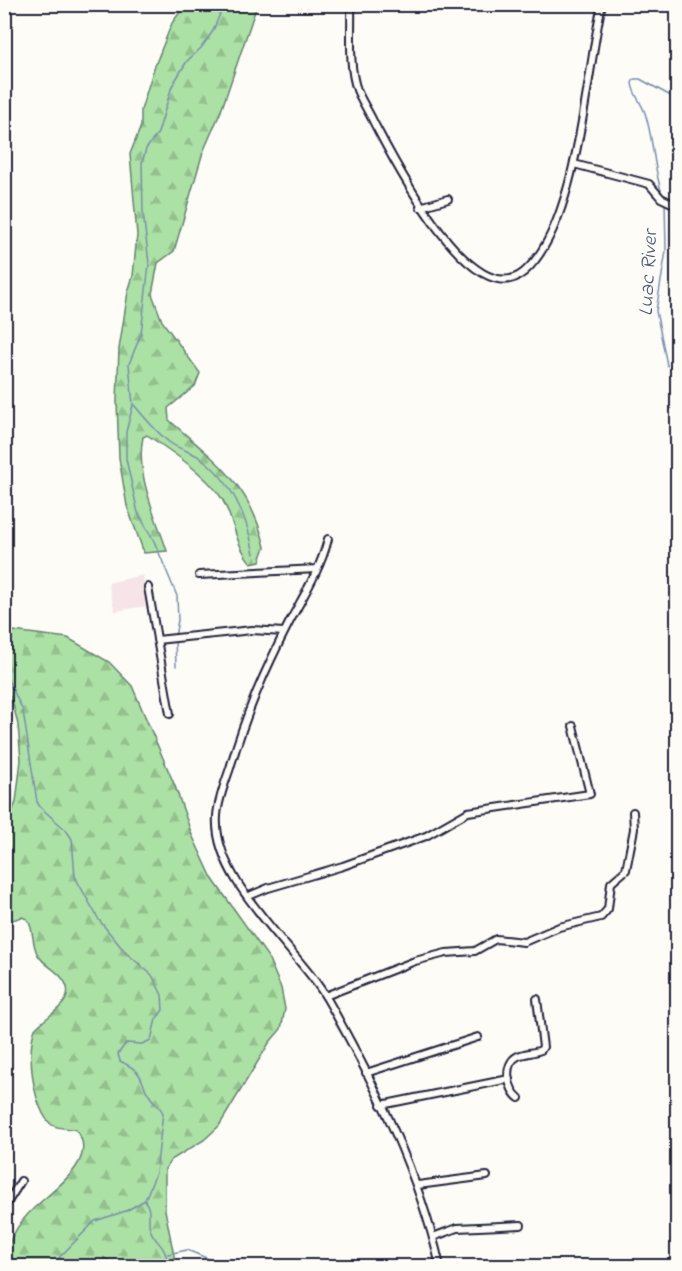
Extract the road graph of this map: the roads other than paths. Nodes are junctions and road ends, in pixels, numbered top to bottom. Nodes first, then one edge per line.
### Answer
1 (351, 4) edge
2 (602, 4) edge
3 (573, 164) junction
4 (448, 199) dead end
5 (678, 206) edge
6 (420, 207) junction
7 (328, 539) dead end
8 (316, 569) junction
9 (199, 574) dead end
10 (148, 587) dead end
11 (284, 632) junction
12 (158, 640) junction
13 (170, 714) dead end
14 (573, 726) dead end
15 (633, 812) dead end
16 (249, 896) junction
17 (326, 996) junction
18 (537, 999) dead end
19 (478, 1037) dead end
20 (366, 1073) junction
21 (509, 1079) junction
22 (519, 1098) dead end
23 (381, 1105) junction
24 (487, 1176) dead end
25 (21, 1180) dead end
26 (418, 1185) junction
27 (4, 1208) edge
28 (521, 1225) dead end
29 (433, 1237) junction
30 (440, 1266) edge

1 - 6 street
2 - 3 street
3 - 5 street
3 - 6 street
4 - 6 street
7 - 8 street
8 - 9 street
8 - 11 street
10 - 12 street
11 - 12 street
11 - 16 street
12 - 13 street
14 - 16 street
15 - 17 street
16 - 17 street
17 - 20 street
18 - 21 street
19 - 20 street
20 - 23 street
21 - 22 street
21 - 23 street
23 - 26 street
24 - 26 street
25 - 27 street
26 - 29 street
28 - 29 street
29 - 30 street

